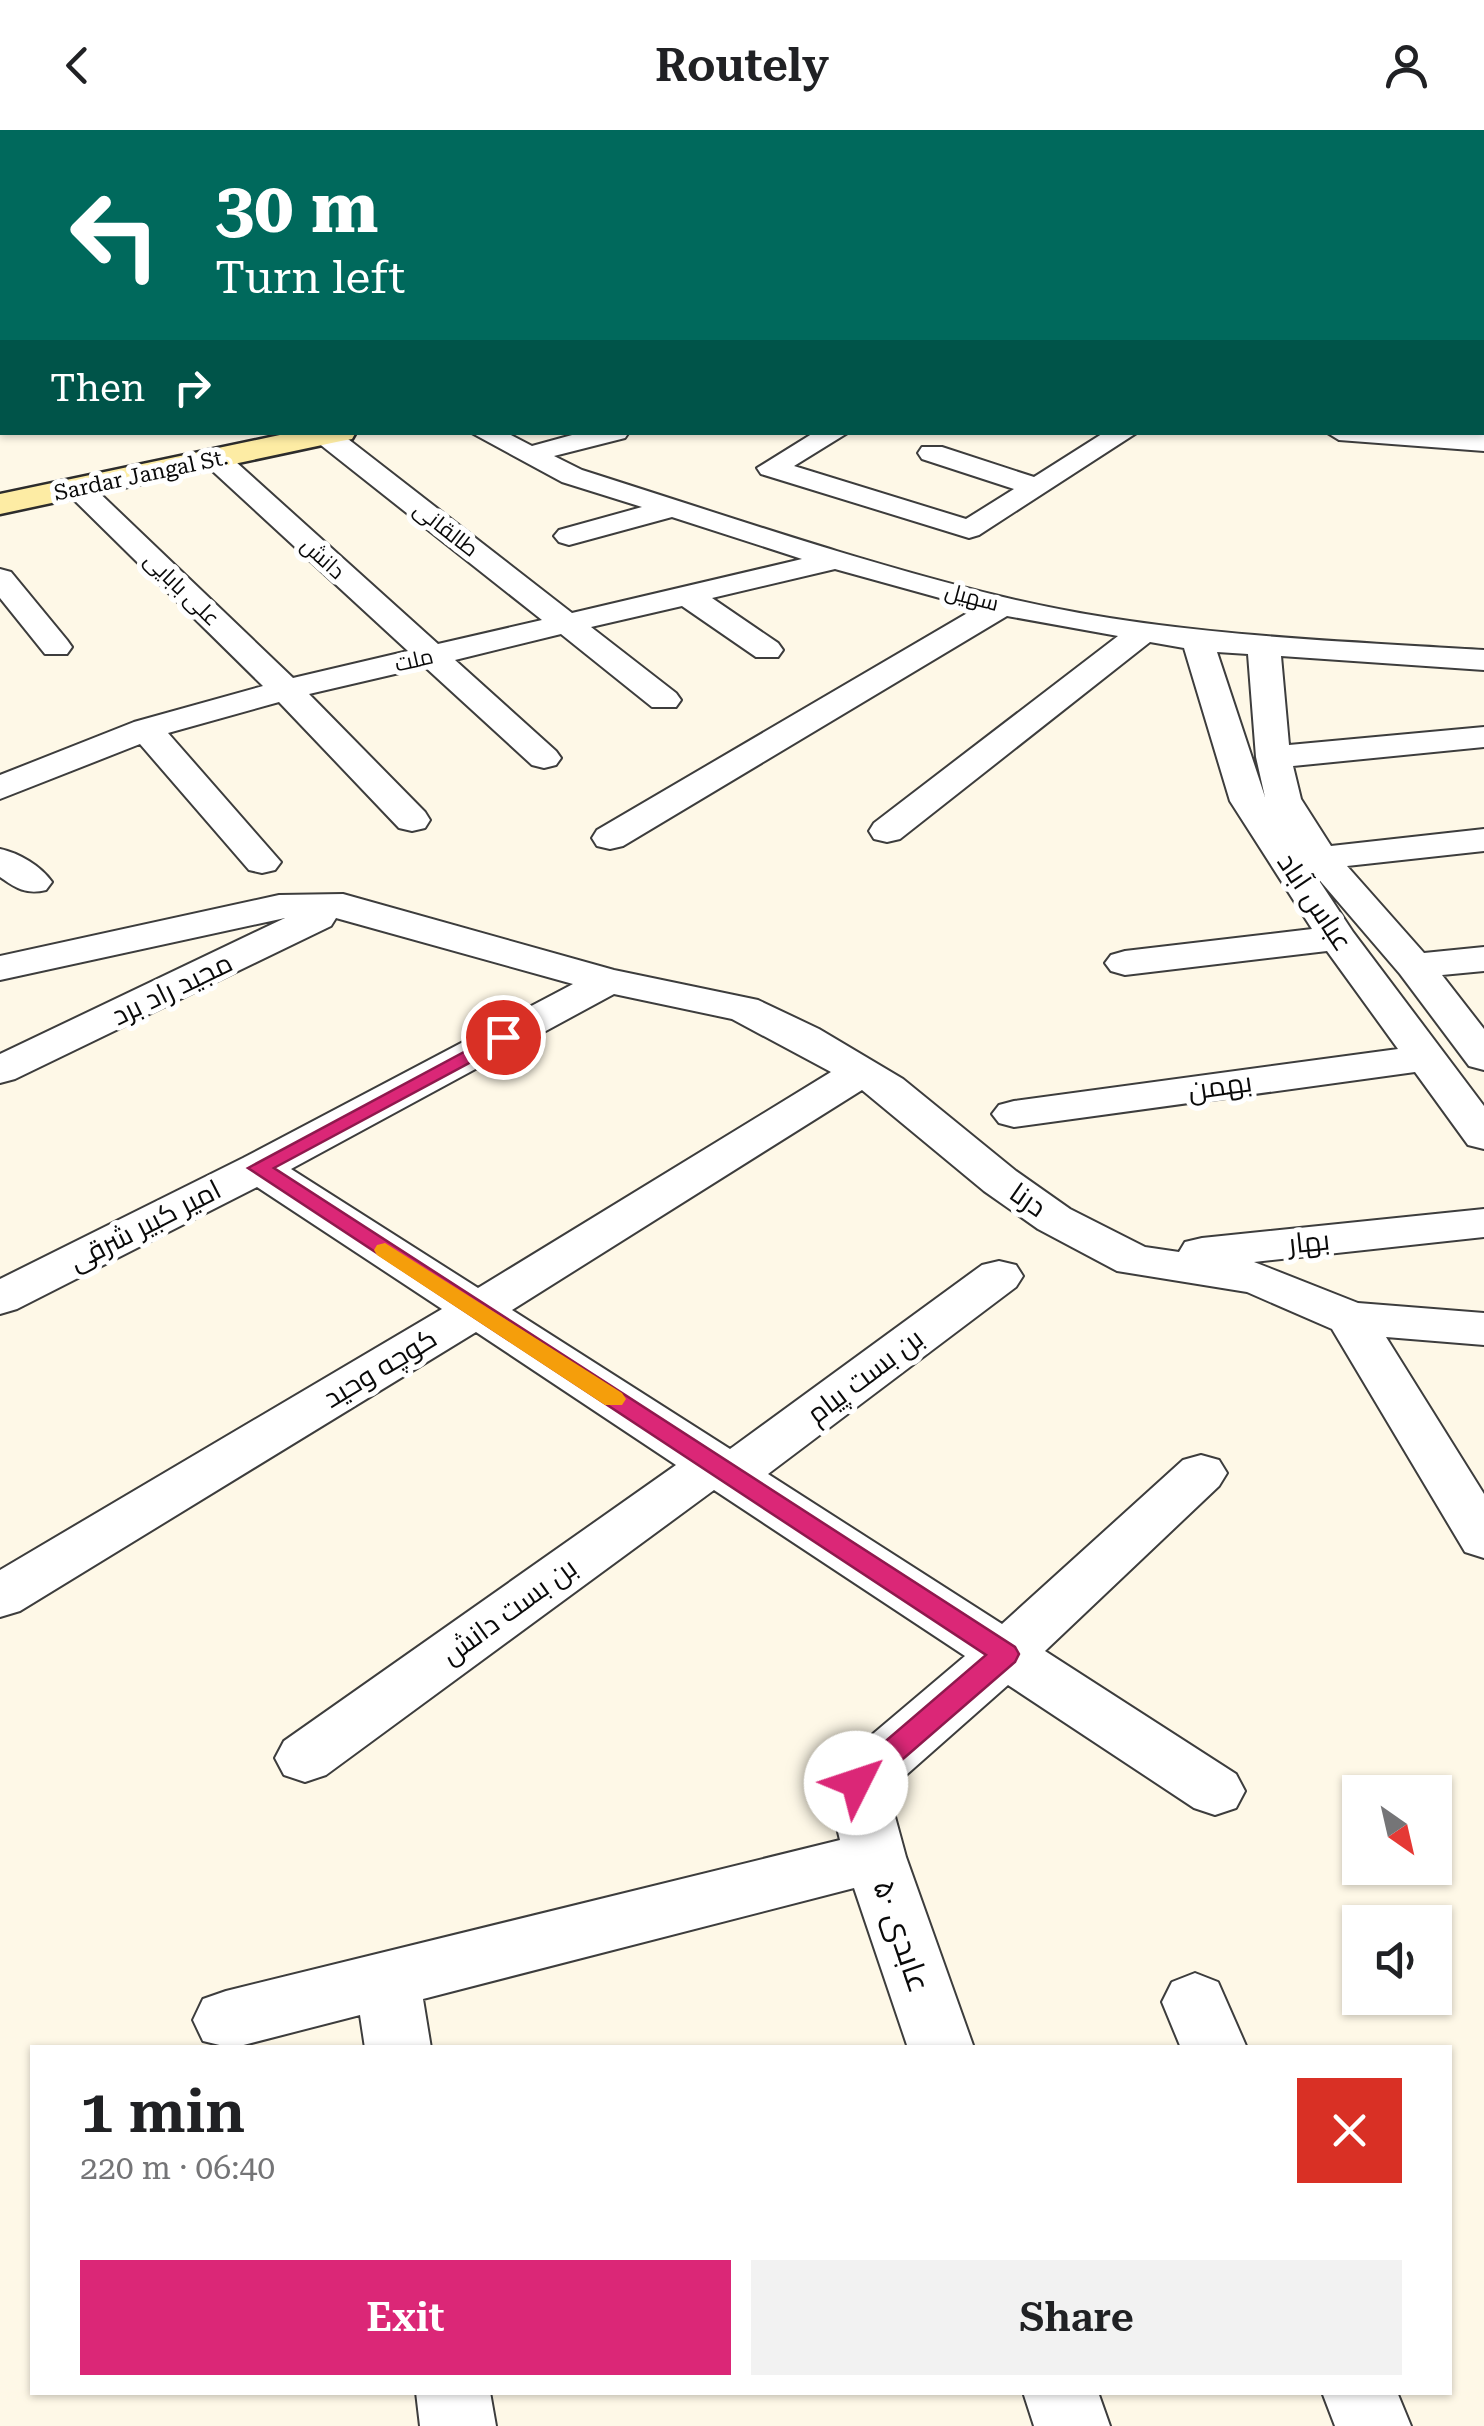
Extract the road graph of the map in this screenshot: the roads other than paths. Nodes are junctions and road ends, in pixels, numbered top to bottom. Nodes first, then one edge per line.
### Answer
1 (327, 435) edge
2 (335, 435) edge
3 (489, 435) edge
4 (605, 435) edge
5 (830, 435) edge
6 (1119, 435) edge
7 (1379, 435) edge
8 (1484, 443) edge
9 (234, 448) edge
10 (932, 453) dead end
11 (528, 455) junction
12 (1035, 486) junction
13 (78, 488) junction
14 (0, 504) edge
15 (672, 508) junction
16 (569, 536) dead end
17 (836, 560) junction
18 (2, 584) edge
19 (690, 597) junction
20 (1002, 606) junction
21 (564, 624) junction
22 (1143, 632) junction
23 (1198, 640) junction
24 (1264, 646) junction
25 (56, 647) dead end
26 (767, 650) dead end
27 (431, 656) junction
28 (1484, 660) edge
29 (286, 690) junction
30 (664, 700) dead end
31 (146, 729) junction
32 (1484, 737) edge
33 (1273, 757) junction
34 (544, 758) dead end
35 (0, 788) edge
36 (412, 820) dead end
37 (886, 831) dead end
38 (610, 838) dead end
39 (1484, 840) edge
40 (1320, 858) junction
41 (0, 860) edge
42 (262, 862) dead end
43 (33, 882) dead end
44 (343, 906) junction
45 (1336, 938) junction
46 (1484, 959) edge
47 (1126, 962) dead end
48 (1414, 966) junction
49 (0, 968) edge
50 (608, 981) junction
51 (1484, 1057) edge
52 (1428, 1058) junction
53 (0, 1070) edge
54 (860, 1073) junction
55 (1014, 1114) dead end
56 (1484, 1136) edge
57 (259, 1168) junction
58 (1484, 1223) edge
59 (1134, 1260) junction
60 (1000, 1276) dead end
61 (0, 1298) edge
62 (477, 1310) junction
63 (1350, 1318) junction
64 (1484, 1329) edge
65 (723, 1470) junction
66 (1201, 1472) dead end
67 (1484, 1538) edge
68 (0, 1596) edge
69 (1006, 1654) junction
70 (305, 1758) dead end
71 (1215, 1791) dead end
72 (875, 1858) junction
73 (388, 1980) junction
74 (226, 2020) dead end
75 (398, 2045) edge
76 (940, 2045) edge
77 (453, 2395) edge
78 (1061, 2395) edge
79 (1359, 2395) edge
80 (458, 2426) edge
81 (1072, 2426) edge
82 (1372, 2426) edge

1 - 9 main road, Sardar Jangal St.
2 - 21 street, طالقانی
3 - 11 street, سهیل
4 - 11 street
5 - 12 street
6 - 12 street
7 - 8 street
9 - 13 main road, Sardar Jangal St.
9 - 27 street, دانش
10 - 12 street
11 - 15 street, سهیل
13 - 14 main road, Sardar Jangal St.
13 - 29 street, علی بابایی
15 - 16 street
15 - 17 street, سهیل
17 - 19 street, ملت
17 - 20 street, سهیل
18 - 25 street
19 - 21 street, ملت
19 - 26 street
20 - 22 street, سهیل
20 - 38 street
21 - 27 street, ملت
21 - 30 street, طالقانی
22 - 23 street, سهیل
22 - 37 street
23 - 24 street, سهیل
23 - 45 street, عباس آباد
24 - 28 street, سهیل
24 - 33 street, عباس آباد
27 - 29 street, ملت
27 - 34 street, دانش
29 - 31 street, ملت
29 - 36 street, علی بابایی
31 - 35 street, ملت
31 - 42 street
32 - 33 street
33 - 40 street, عباس آباد
39 - 40 street
40 - 48 street, عباس آباد
41 - 43 street
44 - 49 street, درنا
44 - 50 street, درنا
44 - 53 street, مجید راد برد
45 - 47 street
45 - 52 street, عباس آباد
46 - 48 street
48 - 51 street, عباس آباد
50 - 54 street, درنا
50 - 57 street, امیر کبیر شرقی
52 - 55 street, بهمن
52 - 56 street, عباس آباد
54 - 59 street, درنا
54 - 62 street, کوچه وحید
57 - 61 street, امیر کبیر شرقی
57 - 62 street
58 - 59 street, بهار
59 - 63 street, درنا
60 - 65 street, بن بست پیام
62 - 65 street
62 - 68 street, کوچه وحید
63 - 64 street, درنا
63 - 67 street
65 - 69 street
65 - 70 street, بن بست دانش
66 - 69 street
69 - 71 street
69 - 72 street, عابدی ۵۰
72 - 73 street
72 - 76 street, عابدی ۵۰
73 - 74 street
73 - 75 street
77 - 80 street
78 - 81 street
79 - 82 street

